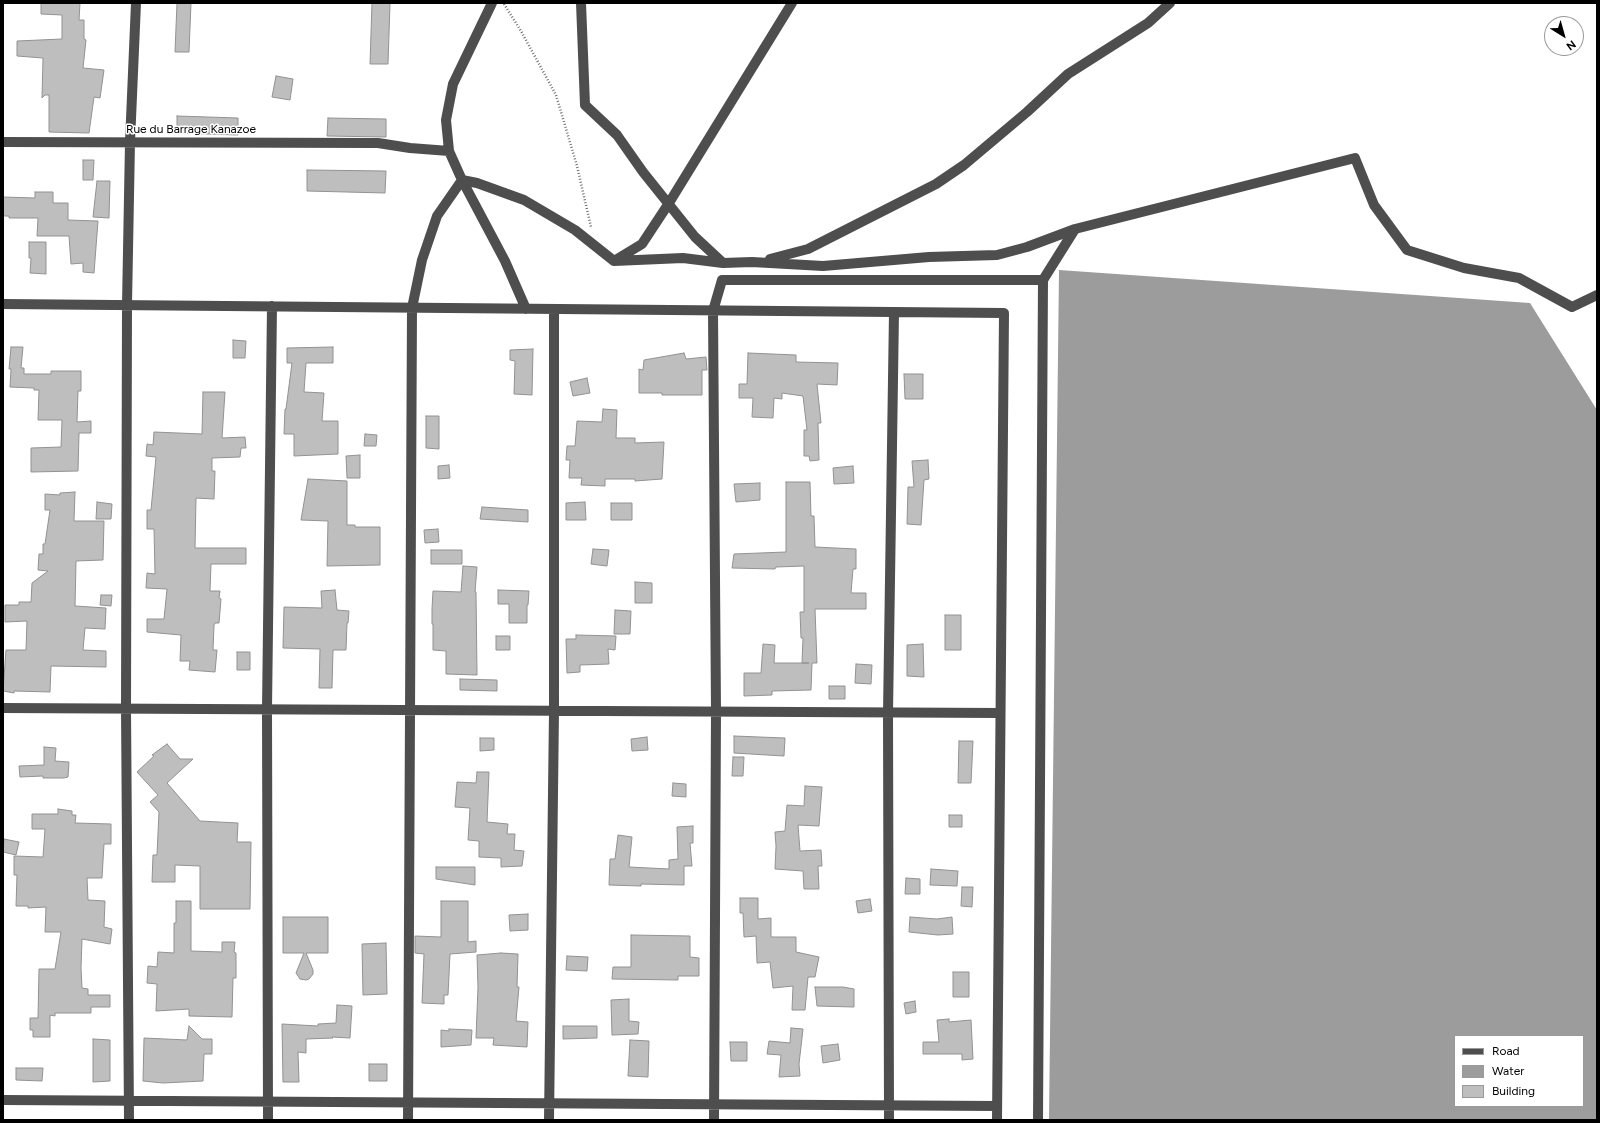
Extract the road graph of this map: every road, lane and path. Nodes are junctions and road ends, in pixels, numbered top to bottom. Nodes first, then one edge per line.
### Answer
1 (136, 3) edge
2 (492, 3) edge
3 (503, 3) edge
4 (581, 3) edge
5 (792, 3) edge
6 (1170, 3) edge
7 (3, 142) edge
8 (130, 142) junction
9 (449, 151) junction
10 (462, 180) junction
11 (669, 203) junction
12 (1075, 229) junction
13 (596, 246) junction
14 (614, 261) junction
15 (723, 262) junction
16 (752, 262) junction
17 (1043, 280) junction
18 (1597, 295) edge
19 (3, 304) edge
20 (127, 305) junction
21 (272, 306) junction
22 (412, 308) junction
23 (526, 309) junction
24 (554, 309) junction
25 (713, 311) junction
26 (894, 312) junction
27 (3, 708) edge
28 (126, 708) junction
29 (267, 709) junction
30 (410, 710) junction
31 (554, 710) junction
32 (716, 712) junction
33 (888, 712) junction
34 (1000, 713) junction
35 (3, 1100) edge
36 (129, 1101) junction
37 (268, 1102) junction
38 (408, 1103) junction
39 (549, 1104) junction
40 (714, 1105) junction
41 (889, 1106) junction
42 (997, 1106) junction
43 (129, 1120) edge
44 (268, 1120) edge
45 (408, 1120) edge
46 (549, 1120) edge
47 (714, 1120) edge
48 (889, 1120) edge
49 (997, 1120) edge
50 (1038, 1120) edge

1 - 8 street
2 - 9 street
3 - 13 path
4 - 11 street
5 - 11 street
6 - 16 street
7 - 8 street, Rue du Barrage Kanazoe
8 - 9 street, Rue du Barrage Kanazoe
8 - 20 street
9 - 10 street
10 - 13 street
10 - 22 street
10 - 23 street
11 - 14 street
11 - 15 street
12 - 16 street
12 - 17 street
12 - 18 street
13 - 14 street
14 - 15 street
15 - 16 street
17 - 25 street
17 - 50 street
19 - 20 street
20 - 21 street
20 - 28 street
21 - 22 street
21 - 29 street
22 - 23 street
22 - 30 street
23 - 24 street
24 - 25 street
24 - 31 street
25 - 26 street
25 - 32 street
26 - 33 street
26 - 34 street
27 - 28 street
28 - 29 street
28 - 36 street
29 - 30 street
29 - 37 street
30 - 31 street
30 - 38 street
31 - 32 street
31 - 39 street
32 - 33 street
32 - 40 street
33 - 34 street
33 - 41 street
34 - 42 street
35 - 36 street
36 - 37 street
36 - 43 street
37 - 38 street
37 - 44 street
38 - 39 street
38 - 45 street
39 - 40 street
39 - 46 street
40 - 41 street
40 - 47 street
41 - 42 street
41 - 48 street
42 - 49 street

